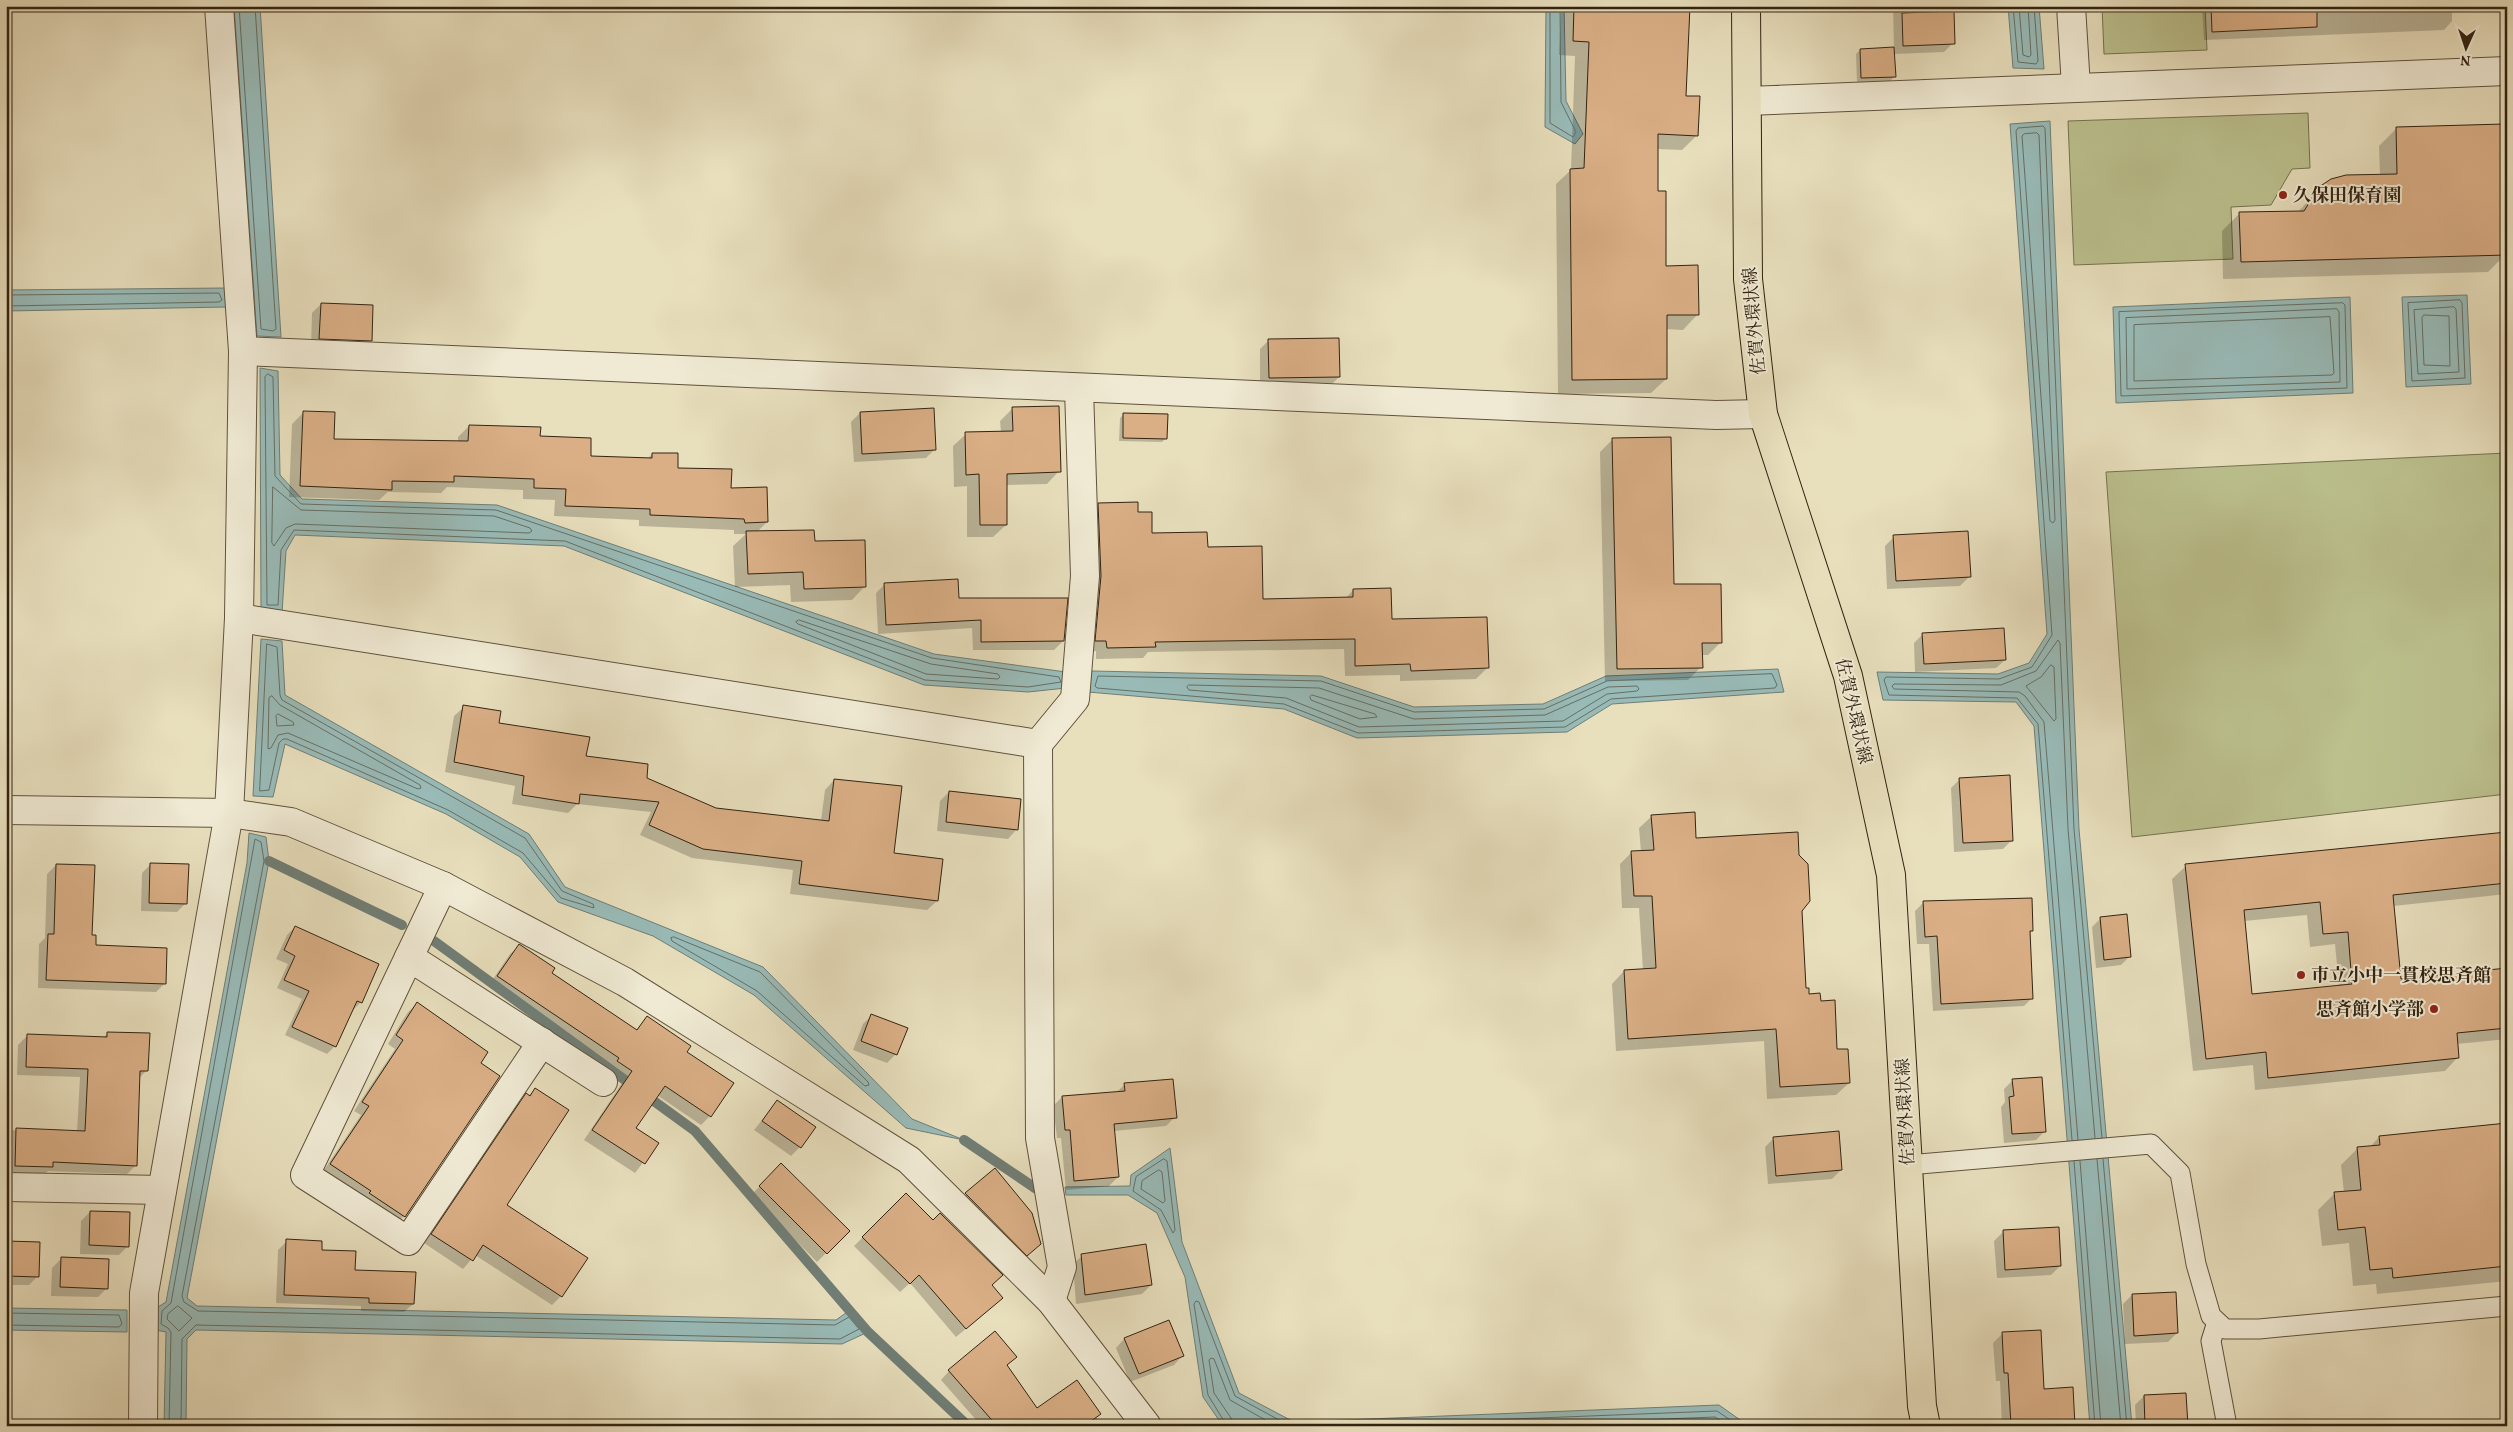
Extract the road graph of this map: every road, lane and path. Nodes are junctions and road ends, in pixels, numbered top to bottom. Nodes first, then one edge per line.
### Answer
1 (219, 6) edge
2 (1746, 6) edge
3 (2071, 6) edge
4 (2507, 71) edge
5 (2076, 87) junction
6 (1747, 101) junction
7 (243, 351) junction
8 (1079, 389) junction
9 (1763, 414) junction
10 (239, 618) junction
11 (1038, 744) junction
12 (6, 810) edge
13 (229, 813) junction
14 (443, 886) junction
15 (409, 957) junction
16 (542, 1042) junction
17 (603, 1082) dead end
18 (1908, 1165) junction
19 (6, 1187) edge
20 (162, 1190) junction
21 (1051, 1301) junction
22 (2507, 1306) edge
23 (2217, 1322) junction
24 (143, 1426) edge
25 (1147, 1426) edge
26 (1926, 1426) edge
27 (2227, 1426) edge

1 - 7 street
2 - 6 main road, 佐賀外環状線
3 - 5 street
4 - 5 street
5 - 6 street
6 - 9 main road, 佐賀外環状線
7 - 8 street
7 - 10 street
8 - 9 street
8 - 11 street
9 - 18 main road, 佐賀外環状線
10 - 11 street
10 - 13 street
11 - 21 street
12 - 13 street
13 - 14 street
13 - 20 street
14 - 15 street
14 - 21 street
15 - 16 street
15 - 16 street
16 - 17 street
18 - 23 lane
18 - 26 main road, 佐賀外環状線
19 - 20 street
20 - 24 street
21 - 25 street
22 - 23 lane
23 - 27 lane

